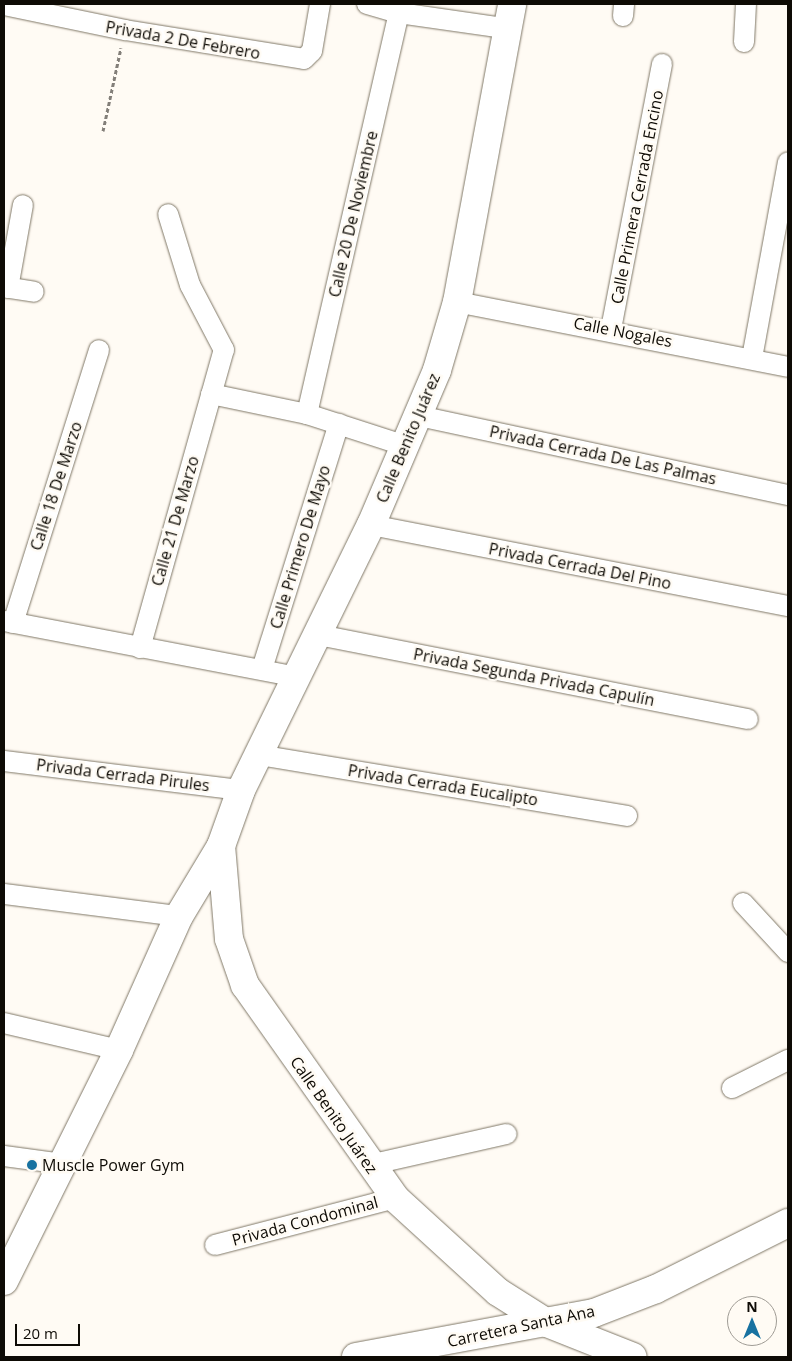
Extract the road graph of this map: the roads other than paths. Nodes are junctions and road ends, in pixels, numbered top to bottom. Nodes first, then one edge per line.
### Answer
1 (320, 4) edge
2 (368, 4) edge
3 (746, 4) edge
4 (4, 5) edge
5 (399, 13) junction
6 (511, 16) edge
7 (744, 42) dead end
8 (662, 64) dead end
9 (788, 162) edge
10 (23, 204) dead end
11 (168, 214) dead end
12 (6, 288) edge
13 (34, 292) dead end
14 (457, 302) junction
15 (611, 329) junction
16 (99, 350) dead end
17 (752, 358) junction
18 (788, 367) edge
19 (211, 394) junction
20 (307, 414) junction
21 (418, 416) junction
22 (339, 424) junction
23 (406, 446) junction
24 (788, 495) edge
25 (371, 525) junction
26 (788, 606) edge
27 (8, 622) edge
28 (319, 635) junction
29 (140, 648) junction
30 (262, 669) junction
31 (297, 677) junction
32 (748, 719) dead end
33 (259, 755) junction
34 (4, 761) edge
35 (241, 790) junction
36 (627, 816) dead end
37 (221, 846) junction
38 (4, 894) edge
39 (743, 903) dead end
40 (179, 916) junction
41 (788, 952) edge
42 (4, 1022) edge
43 (119, 1050) junction
44 (788, 1060) edge
45 (732, 1088) dead end
46 (508, 1134) dead end
47 (8, 1161) edge
48 (64, 1164) junction
49 (369, 1164) junction
50 (395, 1198) junction
51 (788, 1223) edge
52 (215, 1245) dead end
53 (4, 1281) edge
54 (547, 1323) junction
55 (368, 1356) edge
56 (633, 1357) edge

1 - 4 street, Privada 2 De Febrero
2 - 5 street
3 - 7 street
5 - 6 street
5 - 20 street, Calle 20 De Noviembre
6 - 14 street, Calle Benito Juárez
8 - 15 street, Calle Primera Cerrada Encino
9 - 17 street
10 - 12 street
11 - 19 street, Calle 21 De Marzo
12 - 13 street
14 - 15 street, Calle Nogales
14 - 21 street, Calle Benito Juárez
15 - 17 street, Calle Nogales
16 - 27 street, Calle 18 De Marzo
17 - 18 street, Calle Nogales
19 - 20 street
19 - 29 street, Calle 21 De Marzo
20 - 22 street
21 - 23 street, Calle Benito Juárez
21 - 24 street, Privada Cerrada De Las Palmas
22 - 23 street
22 - 30 street, Calle Primero De Mayo
23 - 25 street, Calle Benito Juárez
25 - 26 street, Privada Cerrada Del Pino
25 - 28 street, Calle Benito Juárez
27 - 29 street
28 - 31 street, Calle Benito Juárez
28 - 32 street, Privada Segunda Privada Capulín
29 - 30 street
30 - 31 street
31 - 33 street, Calle Benito Juárez
33 - 35 street, Calle Benito Juárez
33 - 36 street, Privada Cerrada Eucalipto
34 - 35 street, Privada Cerrada Pirules
35 - 37 street, Calle Benito Juárez
37 - 40 street, Calle Benito Juárez
37 - 49 street, Calle Benito Juárez
38 - 40 street
39 - 41 street
40 - 43 street, Calle Benito Juárez
42 - 43 street
43 - 48 street, Calle Benito Juárez
44 - 45 street
46 - 49 street
47 - 48 street
48 - 53 street, Calle Benito Juárez
49 - 50 street, Calle Benito Juárez
50 - 52 street, Privada Condominal
50 - 54 street, Calle Benito Juárez
51 - 54 street, Carretera Santa Ana
54 - 55 street, Carretera Santa Ana
54 - 56 street, Calle Benito Juárez

